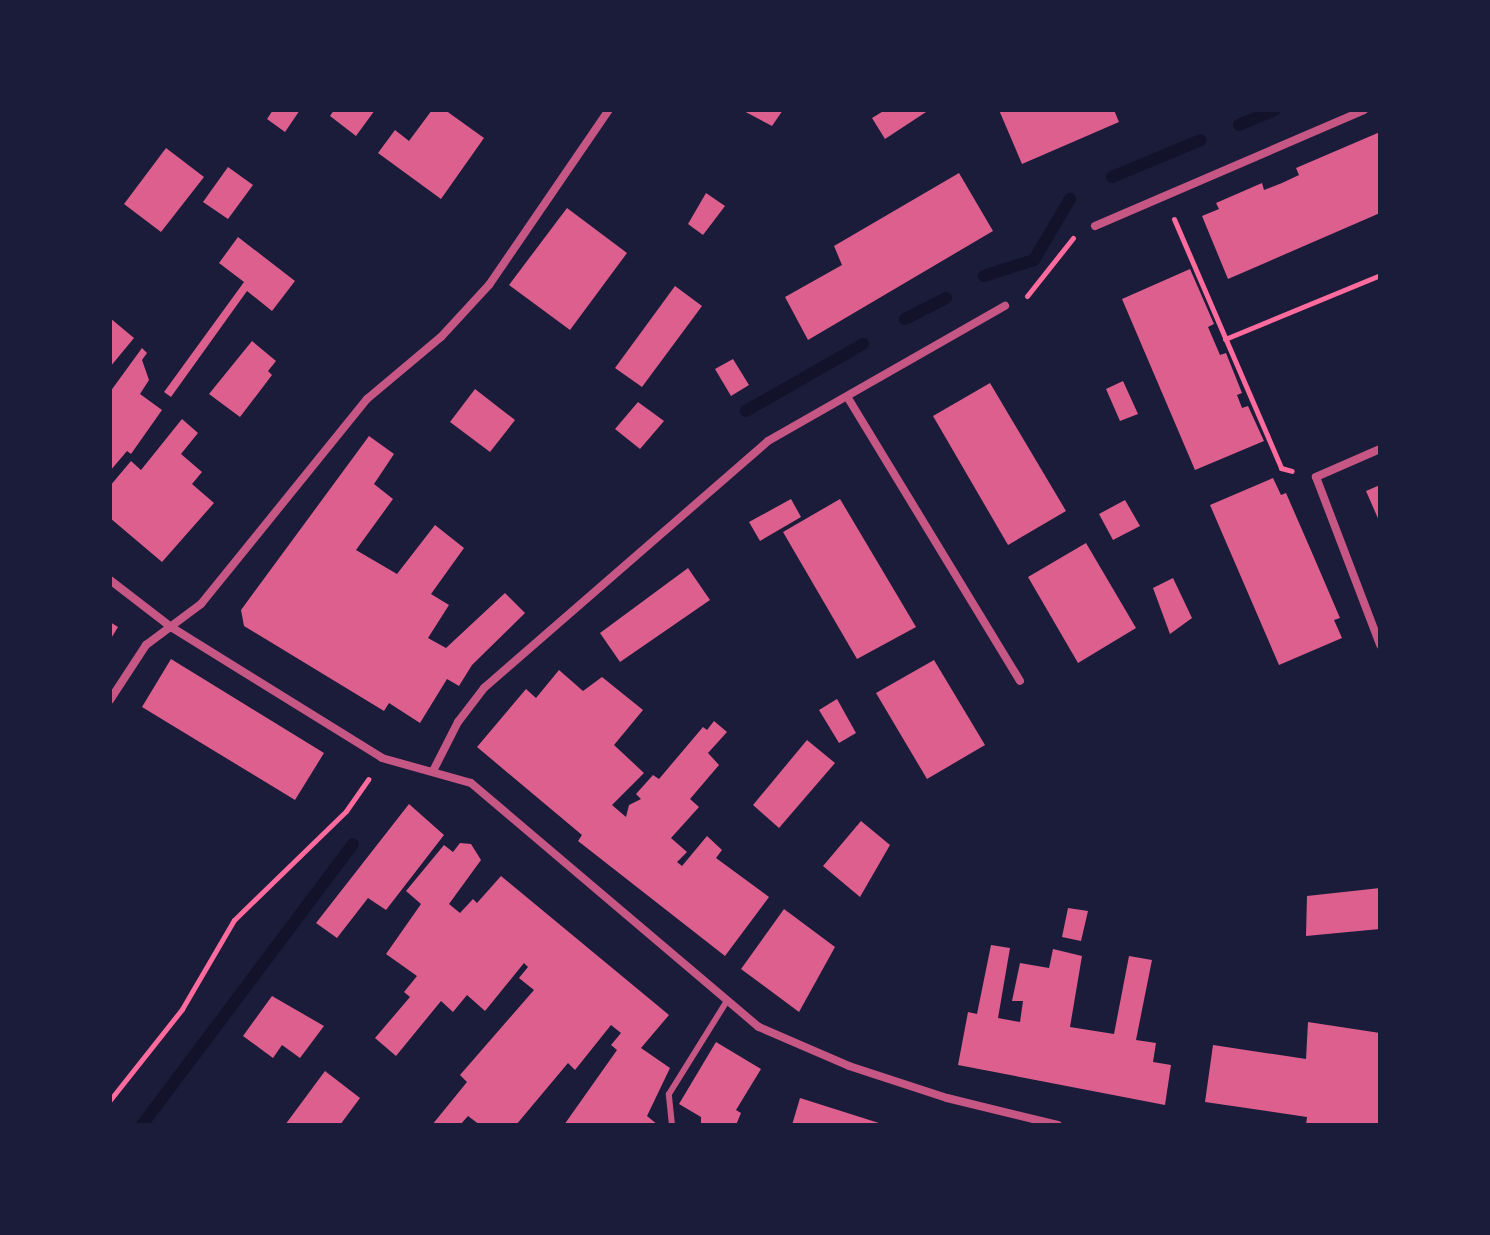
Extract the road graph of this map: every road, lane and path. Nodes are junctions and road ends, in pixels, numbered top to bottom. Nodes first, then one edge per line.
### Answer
1 (609, 110) edge
2 (1364, 110) edge
3 (1164, 196) junction
4 (1095, 226) joint
5 (1380, 275) edge
6 (1005, 306) joint
7 (1225, 339) junction
8 (848, 398) junction
9 (1380, 449) edge
10 (1316, 477) junction
11 (110, 580) edge
12 (171, 627) junction
13 (1380, 645) edge
14 (1020, 681) dead end
15 (110, 700) edge
16 (382, 758) junction
17 (433, 771) junction
18 (727, 1001) junction
19 (110, 1100) edge
20 (672, 1125) edge
21 (1058, 1125) edge

1 - 12 street
2 - 3 street
3 - 4 street
3 - 7 path
4 - 6 path
5 - 7 path
6 - 8 street
7 - 10 path
8 - 14 street
8 - 17 street
9 - 10 street
10 - 13 street
11 - 12 street
12 - 15 street
12 - 16 street
16 - 17 street
16 - 19 path
17 - 18 street
18 - 20 lane
18 - 21 street

